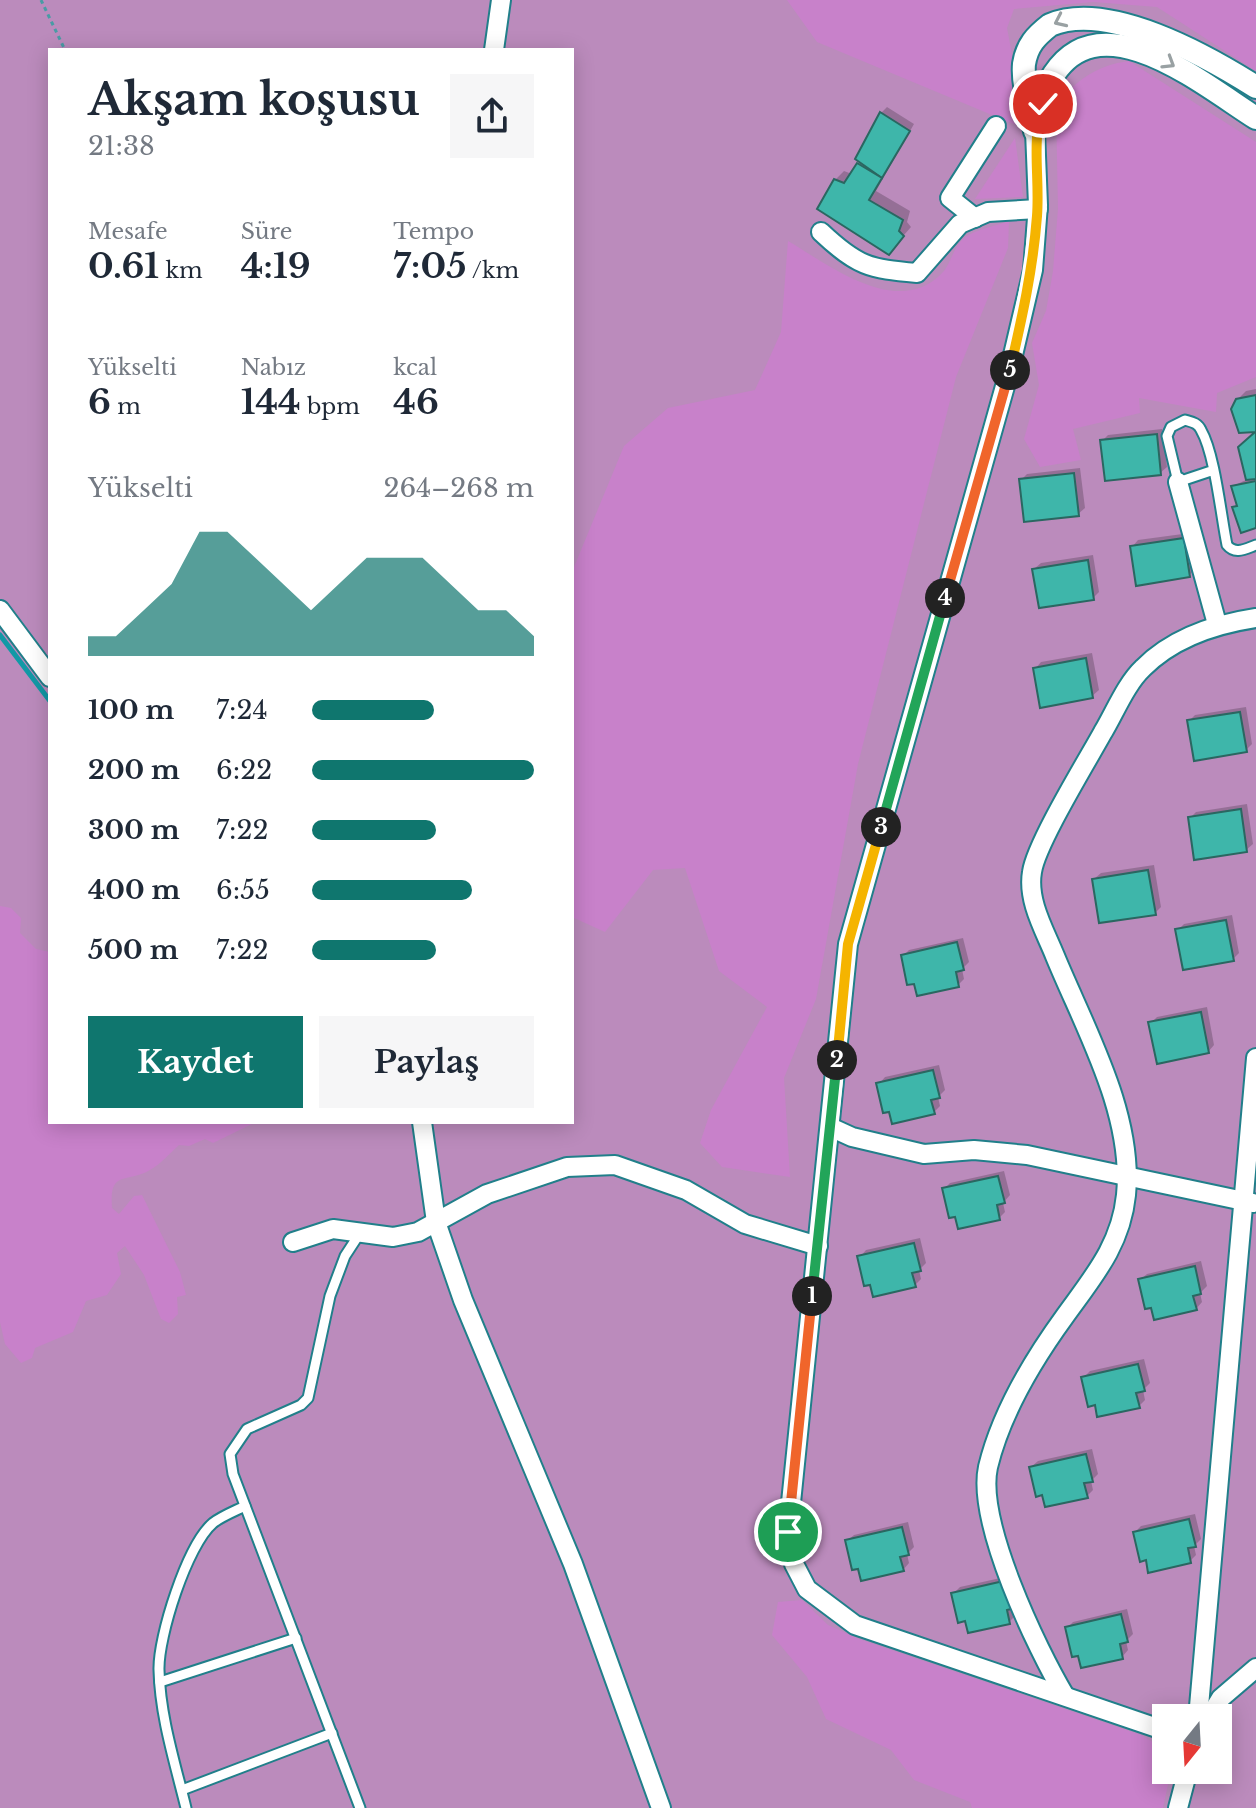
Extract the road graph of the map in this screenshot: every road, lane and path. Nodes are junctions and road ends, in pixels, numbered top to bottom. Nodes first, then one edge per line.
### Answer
1 (41, 0) edge
2 (501, 0) edge
3 (64, 48) edge
4 (494, 48) edge
5 (1256, 87) edge
6 (1256, 118) edge
7 (996, 126) dead end
8 (1035, 131) junction
9 (1038, 209) junction
10 (975, 218) junction
11 (821, 232) dead end
12 (1211, 471) junction
13 (1178, 482) junction
14 (1256, 545) edge
15 (0, 610) edge
16 (1256, 618) edge
17 (1217, 624) junction
18 (48, 674) edge
19 (1256, 1058) edge
20 (422, 1124) edge
21 (830, 1127) junction
22 (1128, 1175) junction
23 (1250, 1203) edge
24 (436, 1222) junction
25 (360, 1233) junction
26 (293, 1242) dead end
27 (818, 1246) junction
28 (245, 1506) junction
29 (296, 1638) junction
30 (1256, 1668) edge
31 (160, 1682) junction
32 (1065, 1696) junction
33 (1199, 1704) edge
34 (1217, 1704) edge
35 (1152, 1726) edge
36 (332, 1733) junction
37 (1184, 1784) edge
38 (182, 1790) junction
39 (186, 1808) edge
40 (360, 1808) edge
41 (661, 1808) edge
42 (1178, 1808) edge

1 - 3 path
2 - 4 street
5 -> 8 street
8 -> 6 street
7 - 10 street
8 - 9 street
9 - 10 street
9 - 21 street
10 - 11 street
12 - 13 lane
12 - 13 lane
12 - 14 lane
13 - 17 street
15 - 18 street
16 - 17 street
17 - 22 street
19 - 23 street
20 - 24 street
21 - 22 street
21 - 27 street
22 - 23 street
22 - 32 street
23 - 33 street
24 - 25 street
24 - 27 street
24 - 41 street
25 - 26 street
25 - 28 lane
27 - 32 street
28 - 29 lane
28 - 31 lane
29 - 31 lane
29 - 36 lane
30 - 34 street
31 - 38 lane
32 - 35 street
36 - 38 lane
36 - 40 lane
37 - 42 street
38 - 39 lane

